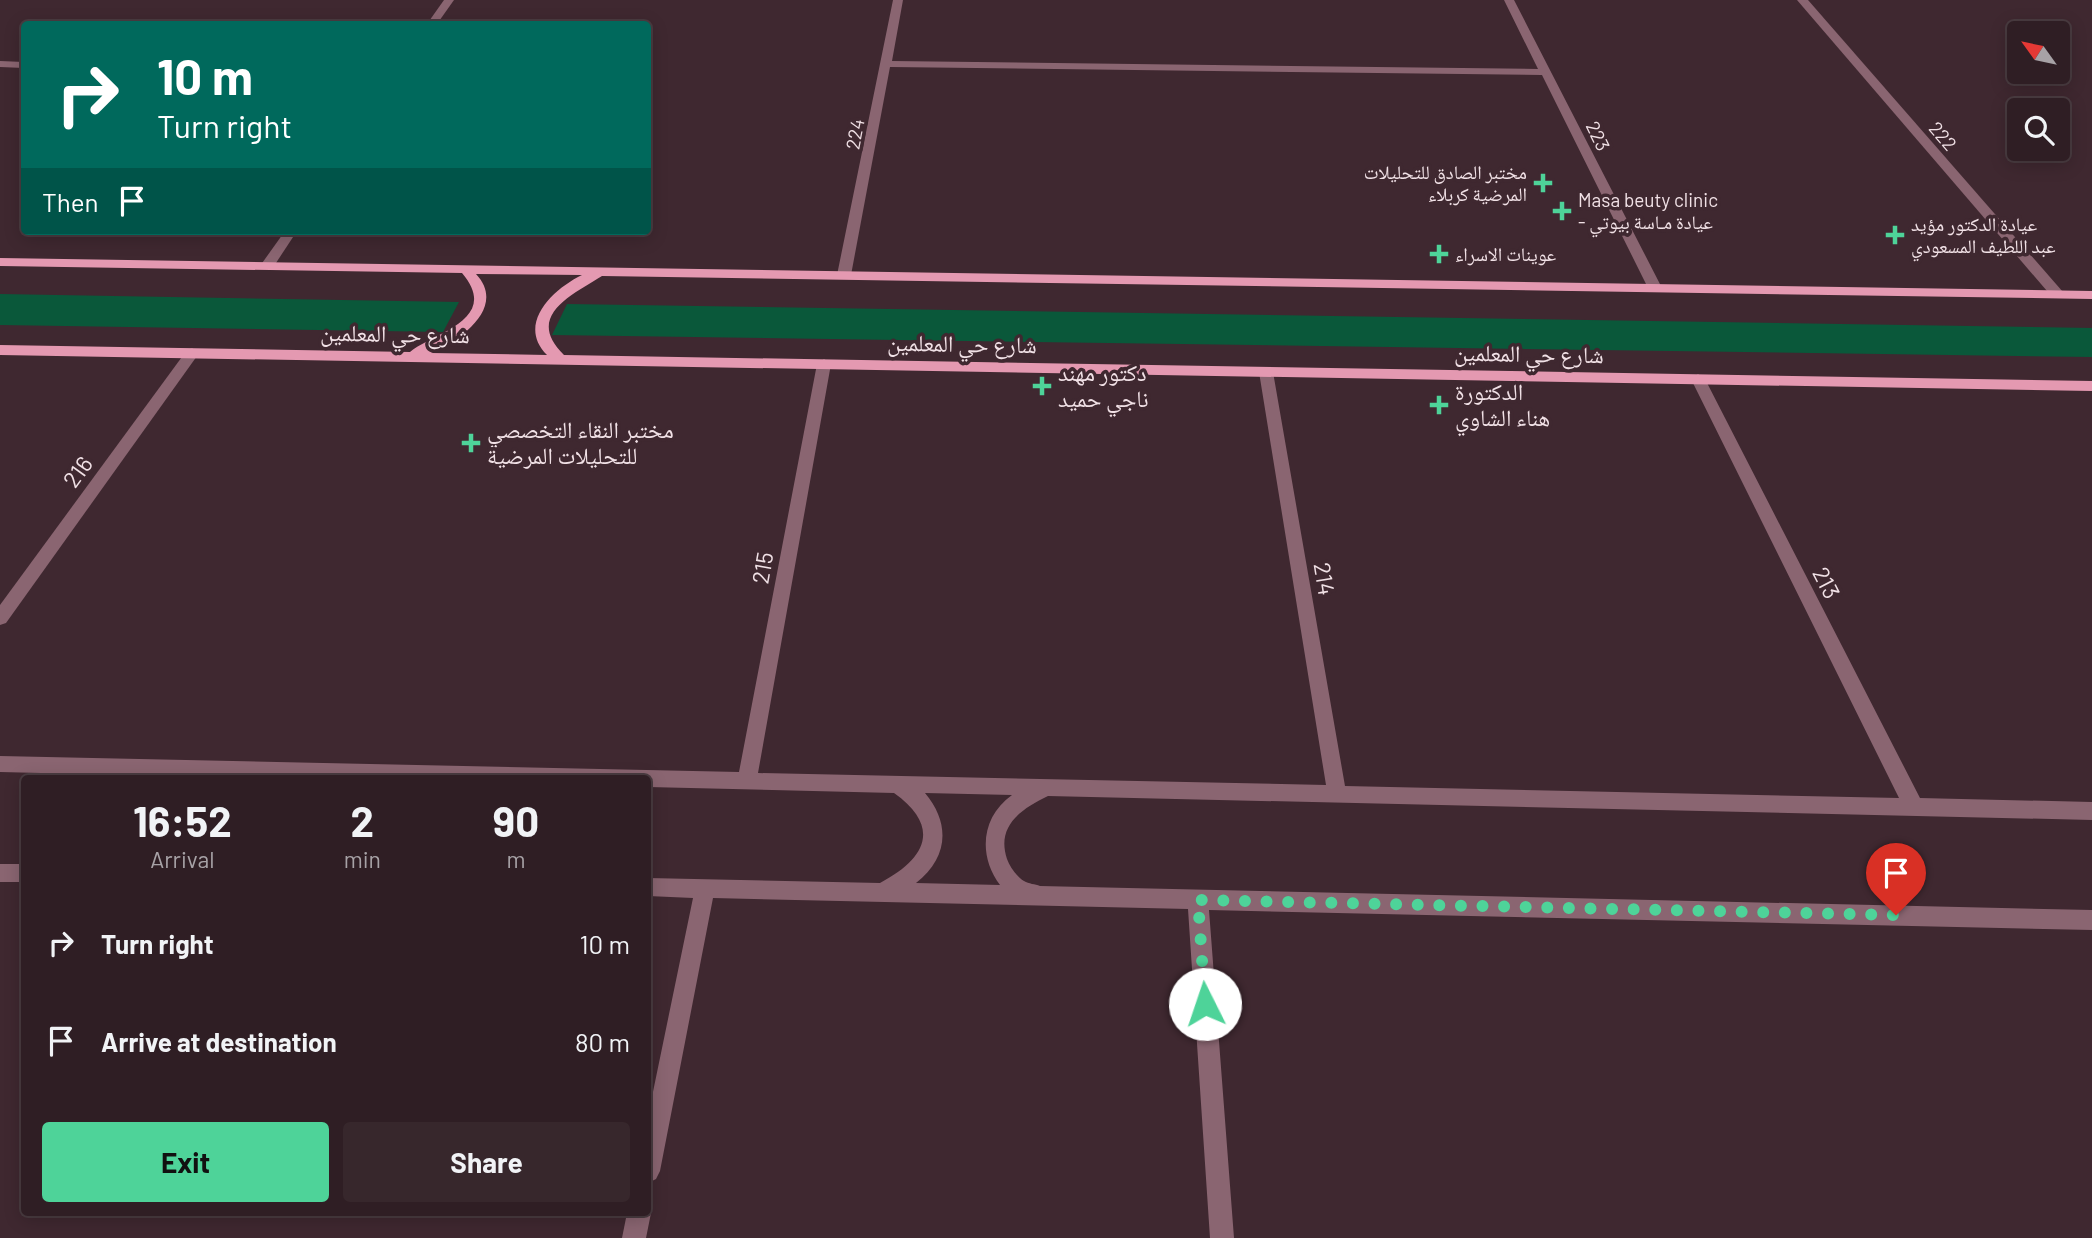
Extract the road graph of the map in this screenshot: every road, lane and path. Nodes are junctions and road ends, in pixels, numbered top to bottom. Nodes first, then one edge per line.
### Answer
1 (449, 0) edge
2 (898, 0) edge
3 (1509, 0) edge
4 (1802, 0) edge
5 (434, 21) edge
6 (0, 64) edge
7 (886, 64) junction
8 (21, 65) edge
9 (1547, 72) junction
10 (288, 235) edge
11 (0, 262) edge
12 (267, 266) junction
13 (465, 270) junction
14 (603, 272) junction
15 (844, 275) junction
16 (1655, 288) junction
17 (2058, 295) junction
18 (2092, 295) edge
19 (0, 350) edge
20 (192, 353) junction
21 (407, 357) junction
22 (561, 360) junction
23 (824, 364) junction
24 (1266, 372) junction
25 (1698, 379) junction
26 (2092, 386) edge
27 (0, 618) edge
28 (0, 764) edge
29 (514, 775) edge
30 (651, 778) edge
31 (747, 780) junction
32 (896, 784) junction
33 (1046, 788) junction
34 (1337, 794) junction
35 (1914, 807) junction
36 (2092, 811) edge
37 (0, 873) edge
38 (21, 873) edge
39 (651, 887) edge
40 (705, 888) junction
41 (880, 892) junction
42 (1041, 896) junction
43 (1198, 900) junction
44 (2092, 920) edge
45 (651, 1156) edge
46 (638, 1216) edge
47 (634, 1238) edge
48 (1222, 1238) edge

1 - 5 street
2 - 7 street, 224
3 - 9 street, 223
4 - 17 street, 222
6 - 8 street
7 - 9 street
7 - 15 street, 224
9 - 16 street, 223
10 - 12 street
11 - 12 main road
12 - 13 main road
13 - 14 main road
13 - 21 main road
14 - 15 main road
14 - 22 main road
15 - 16 main road
16 - 17 main road
17 - 18 main road
19 - 20 main road, شارع حي المعلمين
20 - 21 main road, شارع حي المعلمين
20 - 27 street, 216
21 - 22 main road, شارع حي المعلمين
22 - 23 main road, شارع حي المعلمين
23 - 24 main road, شارع حي المعلمين
23 - 31 street, 215
24 - 25 main road, شارع حي المعلمين
24 - 34 street, 214
25 - 26 main road, شارع حي المعلمين
25 - 35 street, 213
28 - 29 street
30 - 31 street
31 - 32 street
32 - 33 street
32 - 41 street
33 - 34 street
33 - 42 street
34 - 35 street
35 - 36 street
37 - 38 street
39 - 40 street
40 - 41 street
40 - 45 street
41 - 42 street
42 - 43 street
43 - 44 street
43 - 48 street
46 - 47 street

